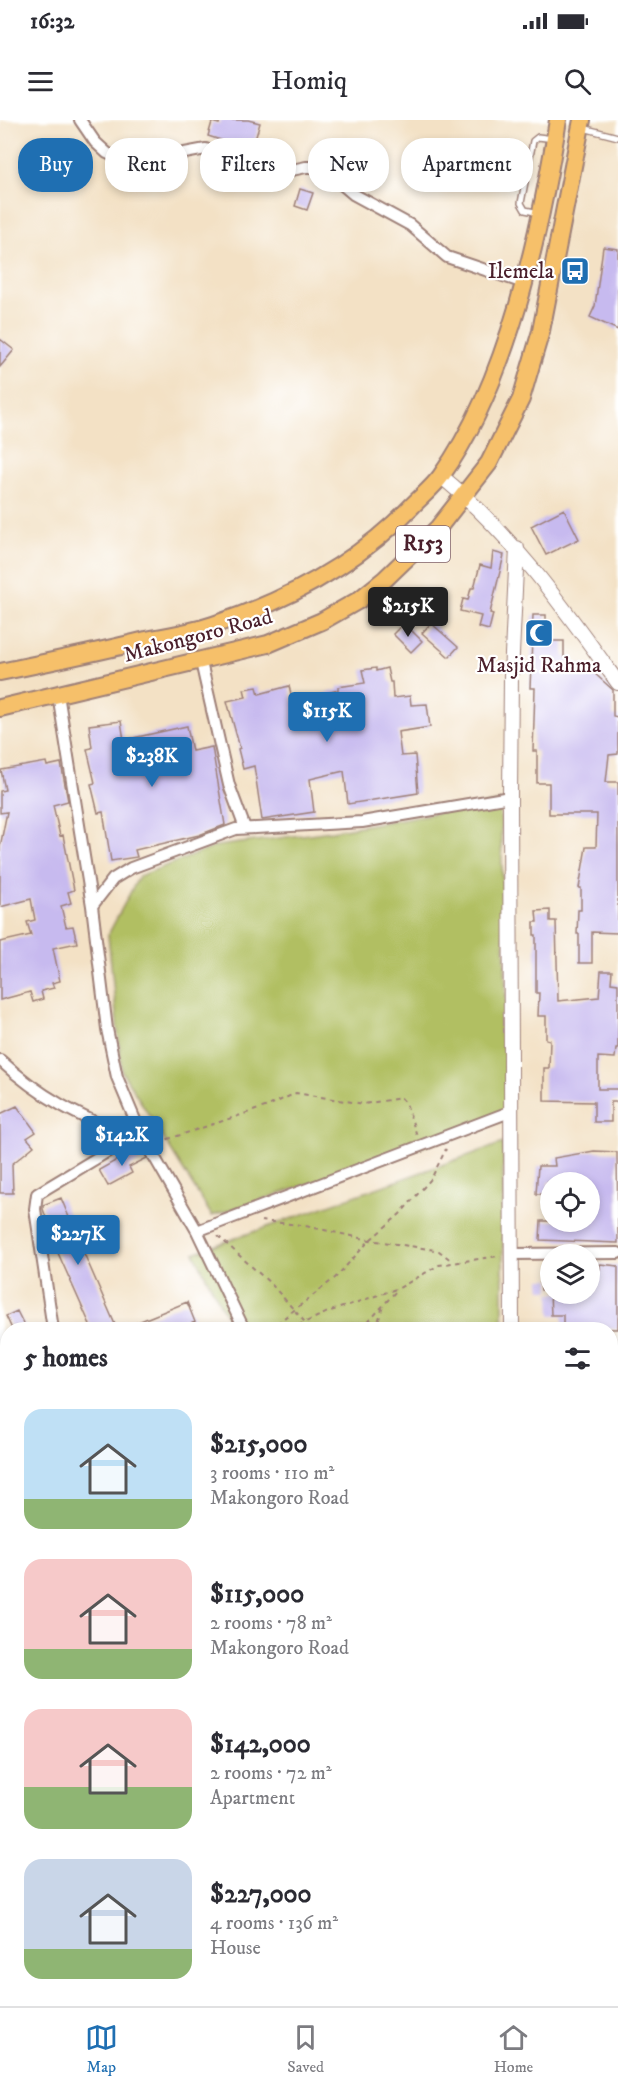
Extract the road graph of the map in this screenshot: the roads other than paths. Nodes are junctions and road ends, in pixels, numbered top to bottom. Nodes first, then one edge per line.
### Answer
1 (80, 120) edge
2 (558, 120) edge
3 (582, 124) edge
4 (618, 137) edge
5 (524, 284) junction
6 (441, 476) junction
7 (465, 496) junction
8 (517, 548) junction
9 (201, 662) junction
10 (0, 672) edge
11 (618, 683) edge
12 (58, 694) junction
13 (0, 708) edge
14 (510, 797) junction
15 (245, 828) junction
16 (92, 906) junction
17 (0, 1060) edge
18 (512, 1111) junction
19 (140, 1132) junction
20 (130, 1137) junction
21 (197, 1231) junction
22 (618, 1253) edge
23 (511, 1254) junction
24 (52, 1322) edge
25 (241, 1322) edge
26 (512, 1322) edge

1 - 5 street
2 - 5 main road, Makongoro Road / R153
3 - 4 lane
3 - 7 main road, Makongoro Road / R153
5 - 6 main road, Makongoro Road / R153
6 - 7 street
6 - 10 main road, Makongoro Road / R153
7 - 8 street
7 - 9 main road, Makongoro Road / R153
8 - 11 street
8 - 14 street
9 - 12 main road, Makongoro Road / R153
9 - 15 street
12 - 13 main road, Makongoro Road / R153
12 - 16 street
14 - 15 street
14 - 18 street
15 - 16 street
16 - 19 street
17 - 20 street
18 - 21 street
18 - 23 street
19 - 20 street
19 - 21 street
20 - 24 street
21 - 25 street
22 - 23 street
23 - 26 street

